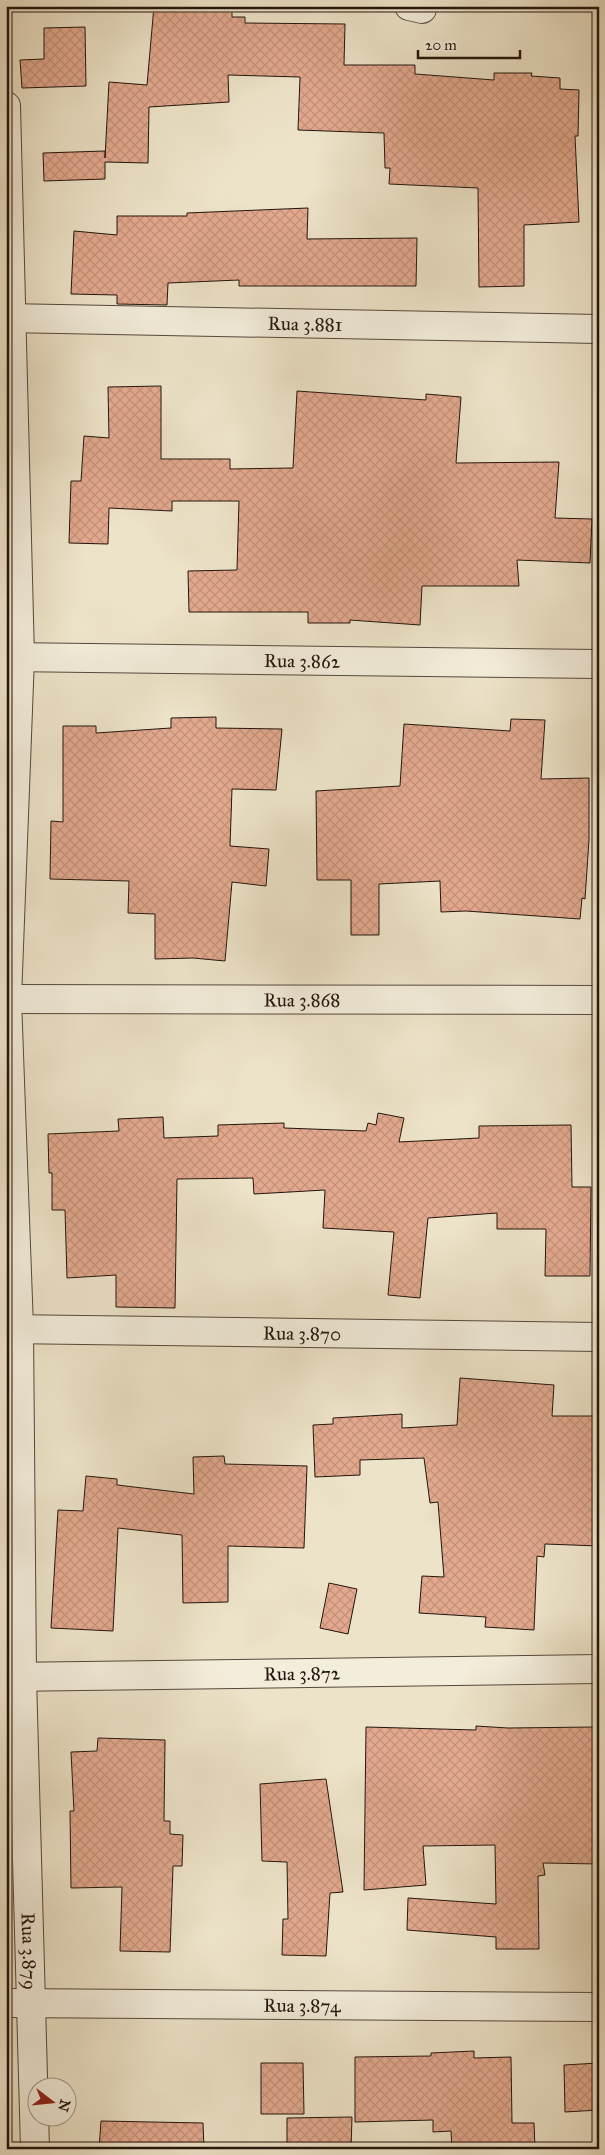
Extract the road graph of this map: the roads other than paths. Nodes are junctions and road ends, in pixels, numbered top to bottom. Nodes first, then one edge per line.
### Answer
1 (6, 106) edge
2 (8, 318) edge
3 (599, 329) edge
4 (13, 657) edge
5 (599, 664) edge
6 (7, 998) edge
7 (599, 1000) edge
8 (13, 1328) edge
9 (599, 1338) edge
10 (599, 1669) edge
11 (14, 1677) edge
12 (18, 2003) edge
13 (599, 2007) edge
14 (35, 2149) edge

1 - 2 street, Rua 3.879
2 - 3 street, Rua 3.881
2 - 4 street, Rua 3.879
4 - 5 street, Rua 3.862
4 - 6 street, Rua 3.879
6 - 7 street, Rua 3.868
6 - 8 street, Rua 3.879
8 - 9 street, Rua 3.870
8 - 11 street, Rua 3.879
10 - 11 street, Rua 3.872
11 - 12 street, Rua 3.879
12 - 13 street, Rua 3.874
12 - 14 street, Rua 3.879

